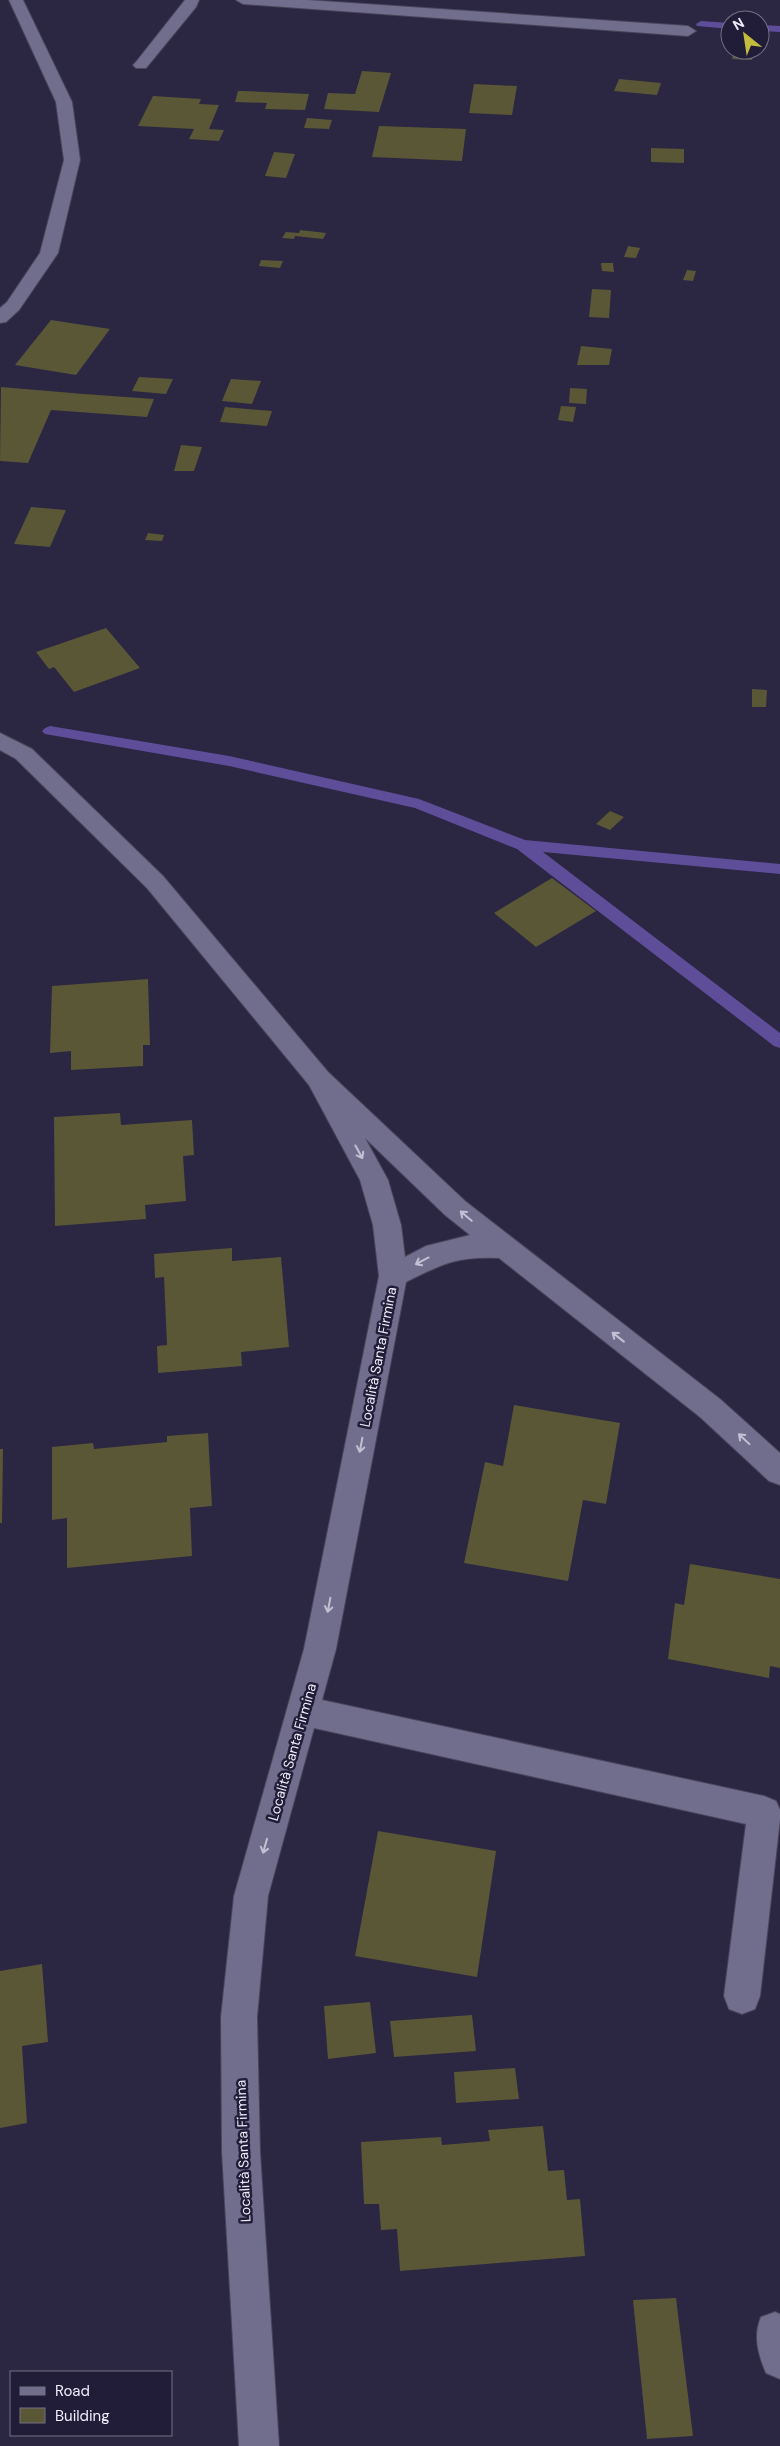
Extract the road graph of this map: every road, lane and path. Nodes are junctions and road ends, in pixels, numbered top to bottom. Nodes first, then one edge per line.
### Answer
1 (16, 0) edge
2 (192, 0) edge
3 (243, 0) edge
4 (688, 31) dead end
5 (141, 66) dead end
6 (0, 318) edge
7 (0, 740) edge
8 (318, 1079) junction
9 (503, 1247) junction
10 (393, 1276) junction
11 (780, 1472) edge
12 (303, 1711) junction
13 (742, 1996) dead end
14 (259, 2446) edge

1 - 6 street
2 - 5 street
3 - 4 street
7 - 8 street
9 -> 8 street
8 -> 10 street, Località Santa Firmina
9 -> 10 street
11 -> 9 street
10 -> 12 street, Località Santa Firmina
12 - 13 street
12 -> 14 street, Località Santa Firmina

